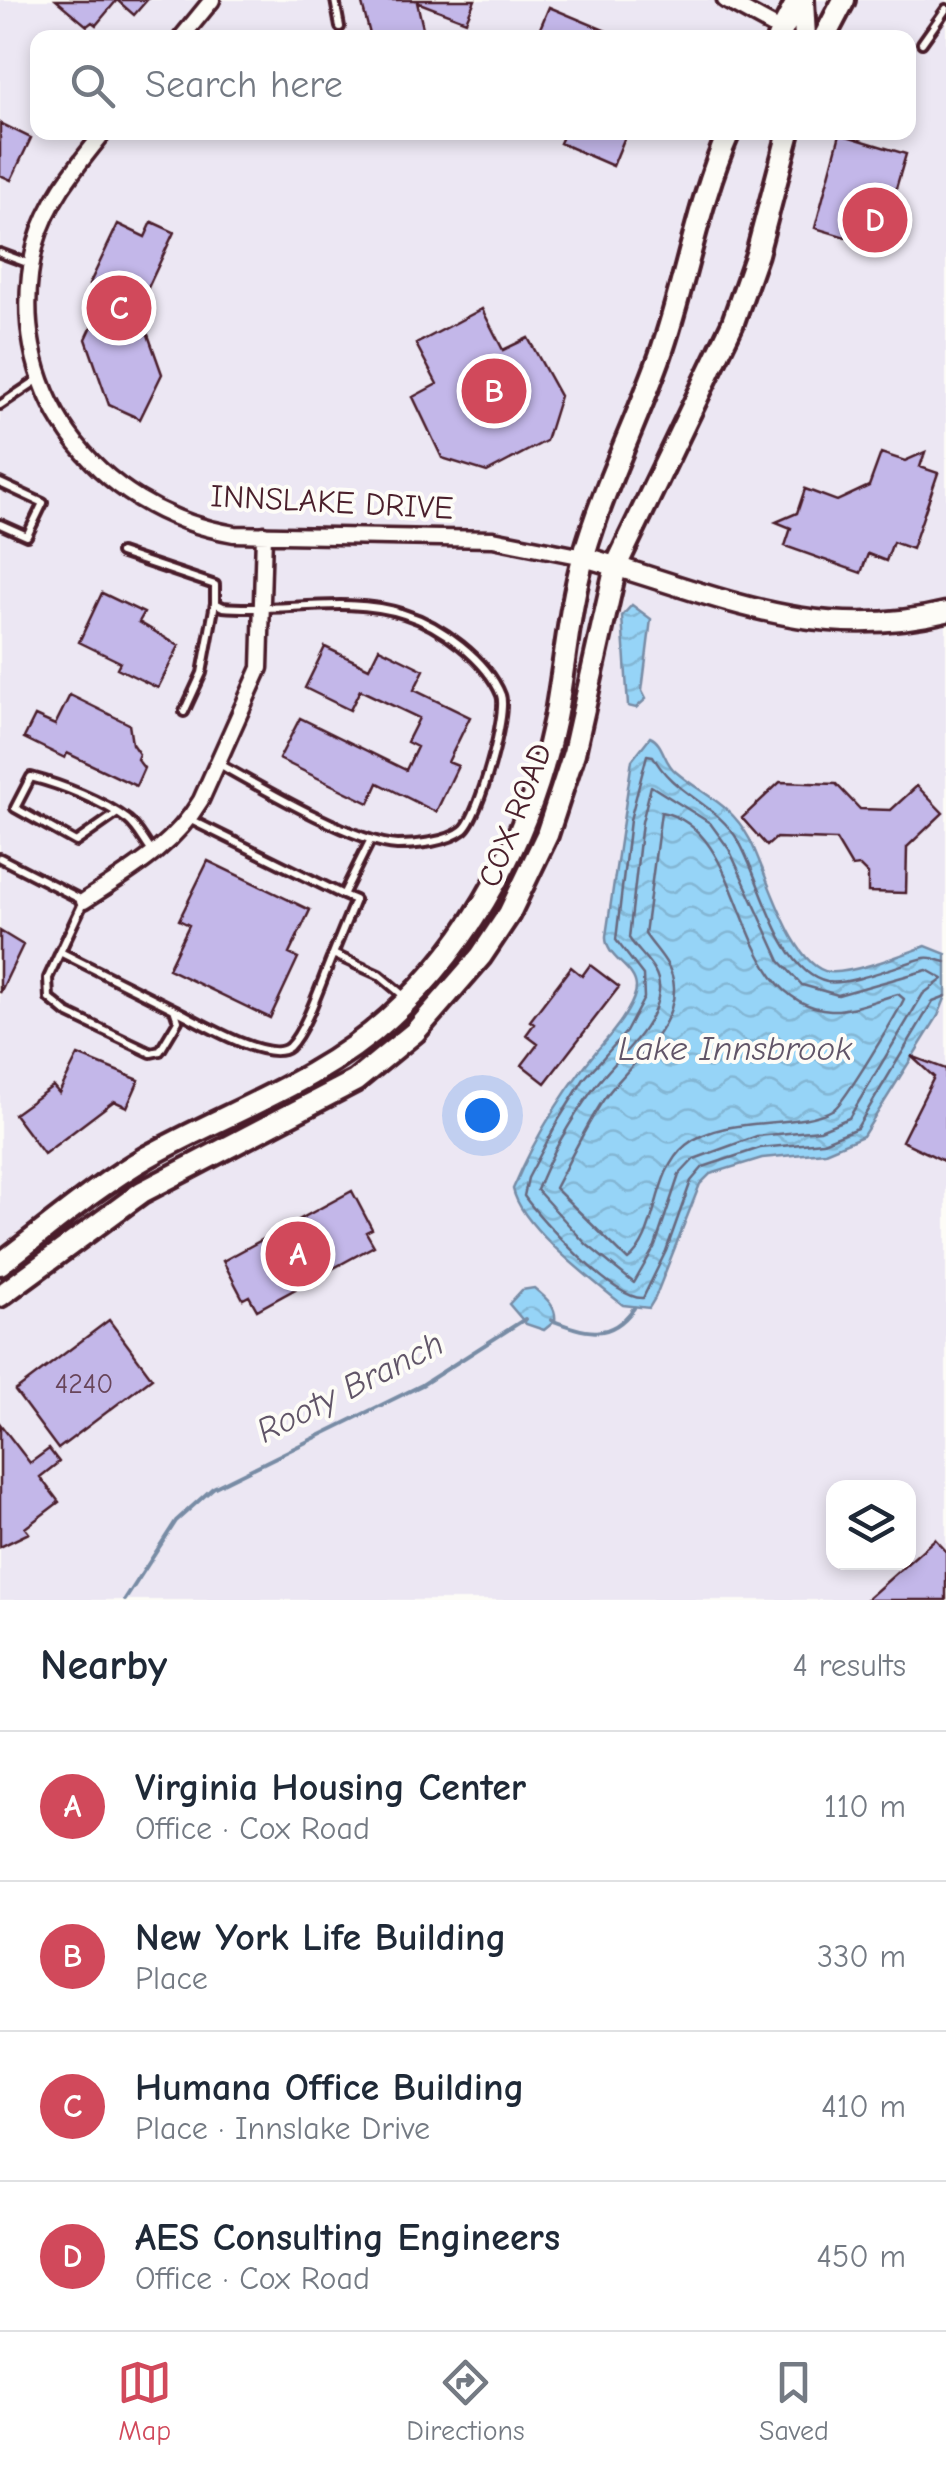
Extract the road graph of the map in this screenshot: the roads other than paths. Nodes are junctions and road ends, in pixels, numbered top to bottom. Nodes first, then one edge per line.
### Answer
1 (212, 0) edge
2 (335, 0) edge
3 (725, 0) edge
4 (801, 0) edge
5 (844, 0) edge
6 (946, 9) edge
7 (340, 27) dead end
8 (188, 30) edge
9 (773, 30) edge
10 (786, 30) edge
11 (803, 30) edge
12 (828, 30) edge
13 (922, 42) dead end
14 (98, 140) edge
15 (726, 140) edge
16 (787, 140) edge
17 (0, 253) edge
18 (31, 264) junction
19 (40, 378) junction
20 (0, 404) edge
21 (0, 483) edge
22 (0, 524) edge
23 (264, 534) junction
24 (120, 553) dead end
25 (584, 557) junction
26 (616, 566) junction
27 (215, 604) junction
28 (263, 607) junction
29 (946, 612) edge
30 (184, 712) dead end
31 (218, 763) junction
32 (116, 814) junction
33 (189, 819) junction
34 (370, 841) junction
35 (154, 854) junction
36 (0, 858) edge
37 (343, 894) junction
38 (84, 901) junction
39 (60, 952) junction
40 (334, 954) junction
41 (408, 1000) junction
42 (174, 1009) junction
43 (0, 1264) edge
44 (0, 1296) edge

1 - 8 street
2 - 7 lane
3 - 9 street
4 - 10 main road
4 - 11 main road
5 - 12 main road
6 - 13 lane
14 - 18 street, INNSLAKE DRIVE
15 - 25 main road, COX ROAD
16 - 26 main road, COX ROAD
17 - 18 lane
18 - 19 street, INNSLAKE DRIVE
19 - 20 lane
19 - 23 street, INNSLAKE DRIVE
21 - 22 lane
23 - 25 street, INNSLAKE DRIVE
23 - 28 street
24 - 27 lane
25 - 26 street, INNSLAKE DRIVE
25 - 41 main road, COX ROAD
26 - 29 street, INNSLAKE DRIVE
26 - 44 main road, COX ROAD
27 - 28 lane
27 - 30 lane
28 - 31 street
28 - 34 lane
31 - 33 street
31 - 34 lane
32 - 32 lane
32 - 35 lane
33 - 35 street
33 - 37 lane
34 - 37 lane
35 - 38 street
36 - 38 lane
37 - 40 lane
38 - 39 lane
39 - 42 lane
39 - 42 lane
40 - 41 lane
40 - 42 lane
41 - 43 main road, COX ROAD

